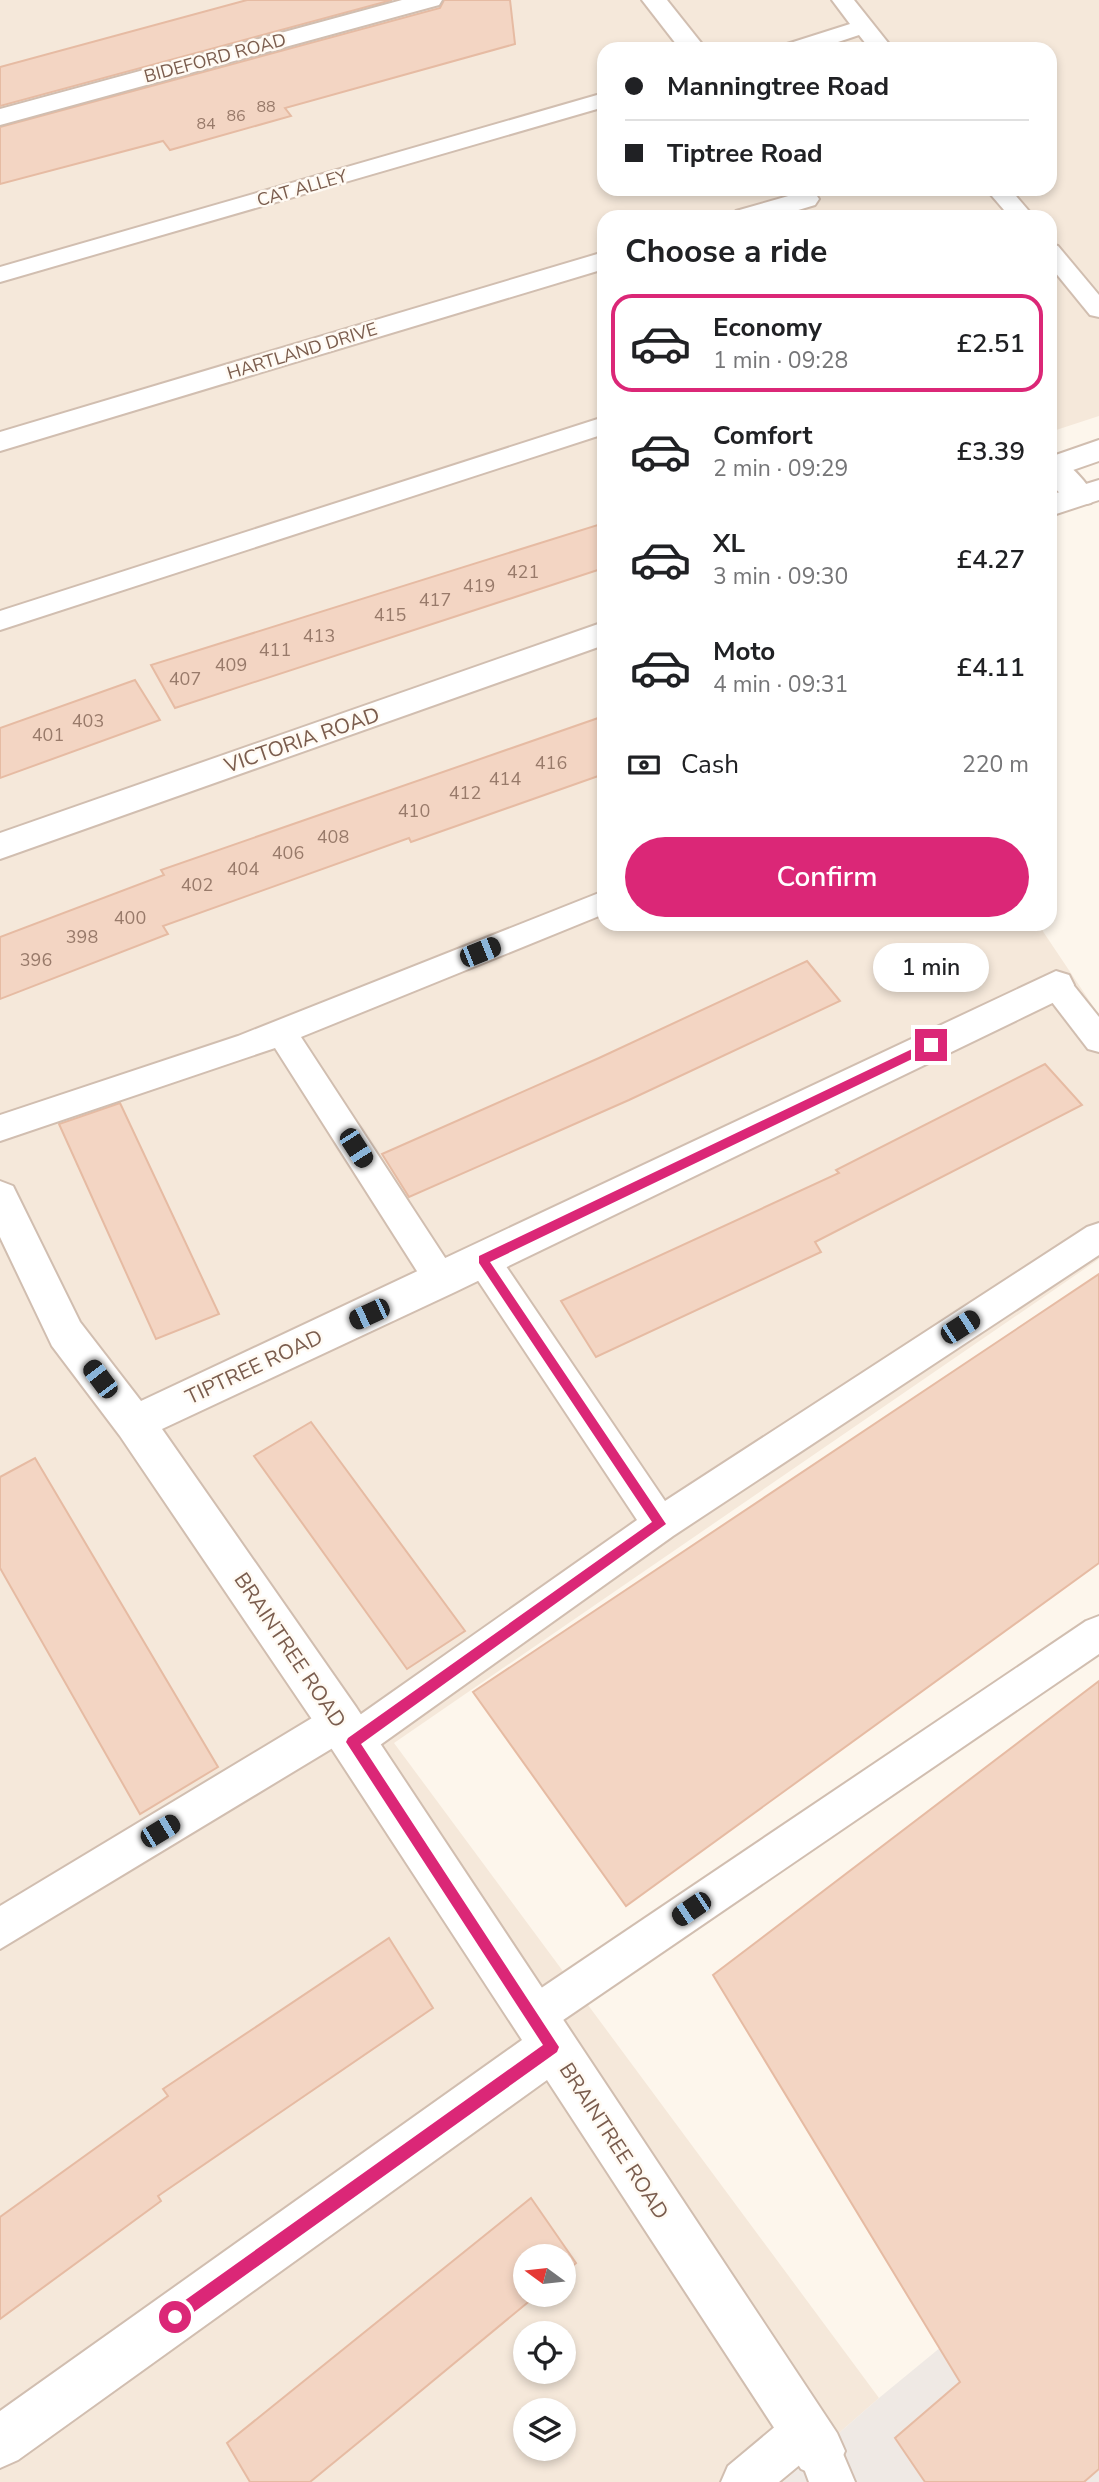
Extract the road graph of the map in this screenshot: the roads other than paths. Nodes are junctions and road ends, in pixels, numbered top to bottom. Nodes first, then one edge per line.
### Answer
1 (430, 0) edge
2 (654, 0) edge
3 (843, 0) edge
4 (863, 27) junction
5 (687, 42) edge
6 (817, 42) edge
7 (876, 42) edge
8 (597, 102) edge
9 (0, 117) edge
10 (1005, 196) edge
11 (808, 202) edge
12 (775, 210) edge
13 (1016, 210) edge
14 (1057, 259) edge
15 (597, 262) edge
16 (0, 275) edge
17 (1099, 310) edge
18 (597, 427) edge
19 (0, 442) edge
20 (1099, 450) edge
21 (1057, 465) edge
22 (1057, 471) edge
23 (1090, 493) edge
24 (1057, 504) edge
25 (0, 621) edge
26 (597, 636) edge
27 (0, 846) edge
28 (597, 905) edge
29 (1056, 985) joint
30 (281, 1032) junction
31 (1099, 1040) edge
32 (0, 1128) edge
33 (0, 1197) edge
34 (1099, 1237) edge
35 (483, 1260) junction
36 (441, 1280) junction
37 (134, 1423) junction
38 (660, 1524) junction
39 (1099, 1633) edge
40 (346, 1732) junction
41 (0, 1929) edge
42 (543, 2032) junction
43 (0, 2442) edge
44 (819, 2455) edge
45 (744, 2482) edge

1 - 9 street, BIDEFORD ROAD
2 - 5 street
3 - 4 lane
4 - 6 lane
4 - 7 lane
8 - 16 lane, CAT ALLEY
10 - 13 lane
11 - 12 street
14 - 17 lane
15 - 19 street, HARTLAND DRIVE
18 - 25 lane
20 - 21 street
22 - 23 street
23 - 24 street
26 - 27 street, VICTORIA ROAD
28 - 30 lane
29 - 31 lane
29 - 35 street, TIPTREE ROAD
30 - 32 lane
30 - 36 lane
33 - 37 street, BRAINTREE ROAD
34 - 38 lane
35 - 36 street, TIPTREE ROAD
35 - 38 lane
36 - 37 street, TIPTREE ROAD
37 - 40 street, BRAINTREE ROAD
38 - 40 lane
39 - 42 lane
40 - 41 lane
40 - 42 street, BRAINTREE ROAD
42 - 43 street
42 - 44 street, BRAINTREE ROAD
44 - 45 lane

